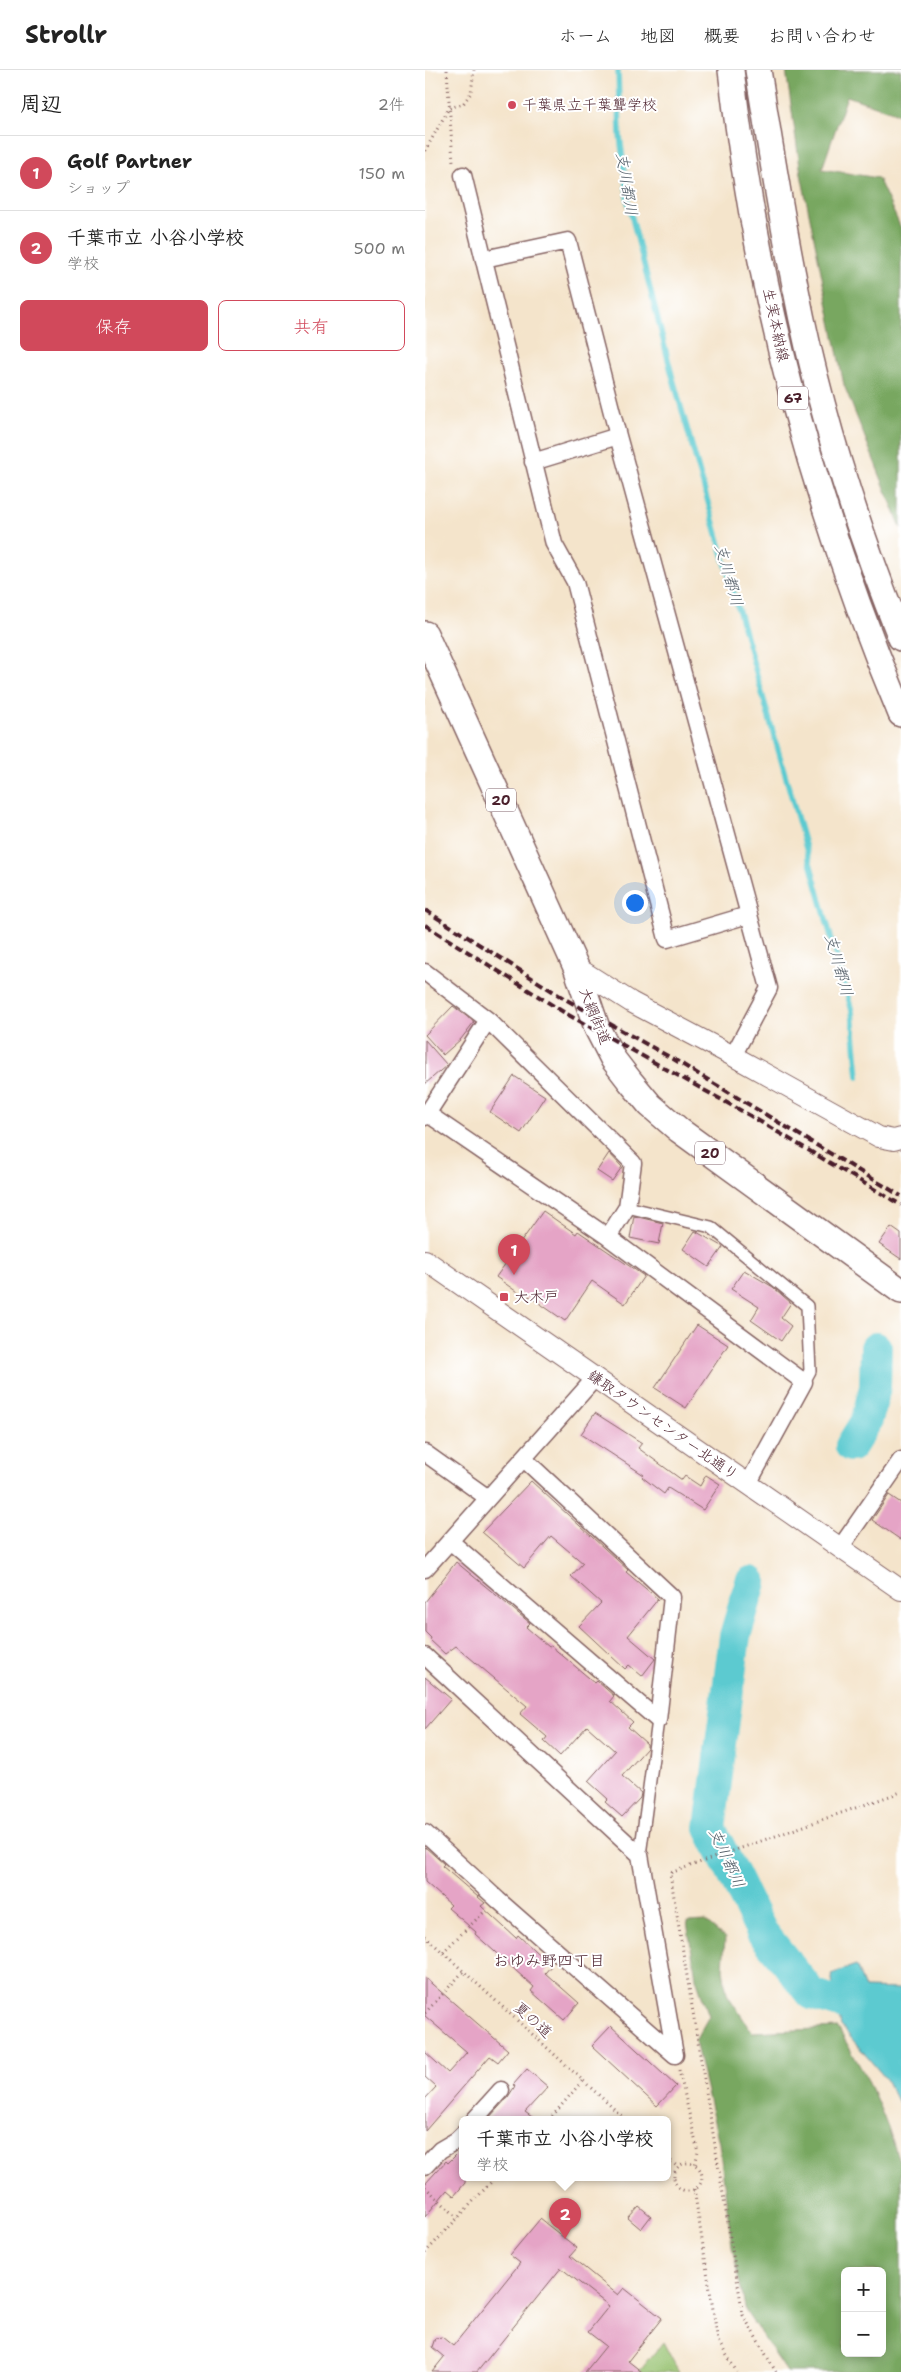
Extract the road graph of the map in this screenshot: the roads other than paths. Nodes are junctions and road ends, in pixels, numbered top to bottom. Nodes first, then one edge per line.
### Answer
1 (731, 70) edge
2 (758, 70) edge
3 (458, 173) road end
4 (483, 259) junction
5 (618, 436) junction
6 (533, 462) junction
7 (425, 634) edge
8 (901, 638) edge
9 (901, 714) edge
10 (748, 915) junction
11 (576, 967) junction
12 (425, 972) edge
13 (488, 1020) junction
14 (733, 1056) junction
15 (426, 1114) edge
16 (901, 1138) edge
17 (627, 1207) junction
18 (608, 1237) junction
19 (425, 1260) edge
20 (901, 1291) edge
21 (596, 1377) junction
22 (803, 1382) junction
23 (425, 1453) edge
24 (523, 1458) junction
25 (901, 1460) edge
26 (748, 1484) junction
27 (488, 1498) junction
28 (450, 1541) junction
29 (840, 1548) junction
30 (425, 1569) edge
31 (901, 1590) edge
32 (425, 1656) edge
33 (659, 1720) junction
34 (425, 1833) edge
35 (640, 1856) junction
36 (501, 2090) dead end
37 (478, 2116) edge
38 (459, 2138) edge
39 (425, 2166) edge

1 - 9 main road, 生実本納線 / 67
2 - 8 main road, 生実本納線 / 67
3 - 4 street
4 - 5 street
4 - 6 street
5 - 6 street
5 - 10 street
6 - 10 street
7 - 11 main road, 大網街道 / 20
10 - 14 street
11 - 14 street
11 - 20 main road, 大網街道 / 20
12 - 13 street
13 - 15 street
13 - 17 street
14 - 16 street
15 - 18 street
17 - 18 street
17 - 22 street
18 - 22 street
19 - 21 street, 鎌取タウンセンター北通り
21 - 24 street
21 - 26 street, 鎌取タウンセンター北通り
22 - 26 street
23 - 27 street
24 - 27 street
24 - 33 street
25 - 29 street
26 - 29 street, 鎌取タウンセンター北通り
27 - 28 street
28 - 30 street
28 - 33 street
29 - 31 street, 鎌取タウンセンター北通り
32 - 35 street
33 - 35 street
34 - 35 street
36 - 37 street
38 - 39 street

